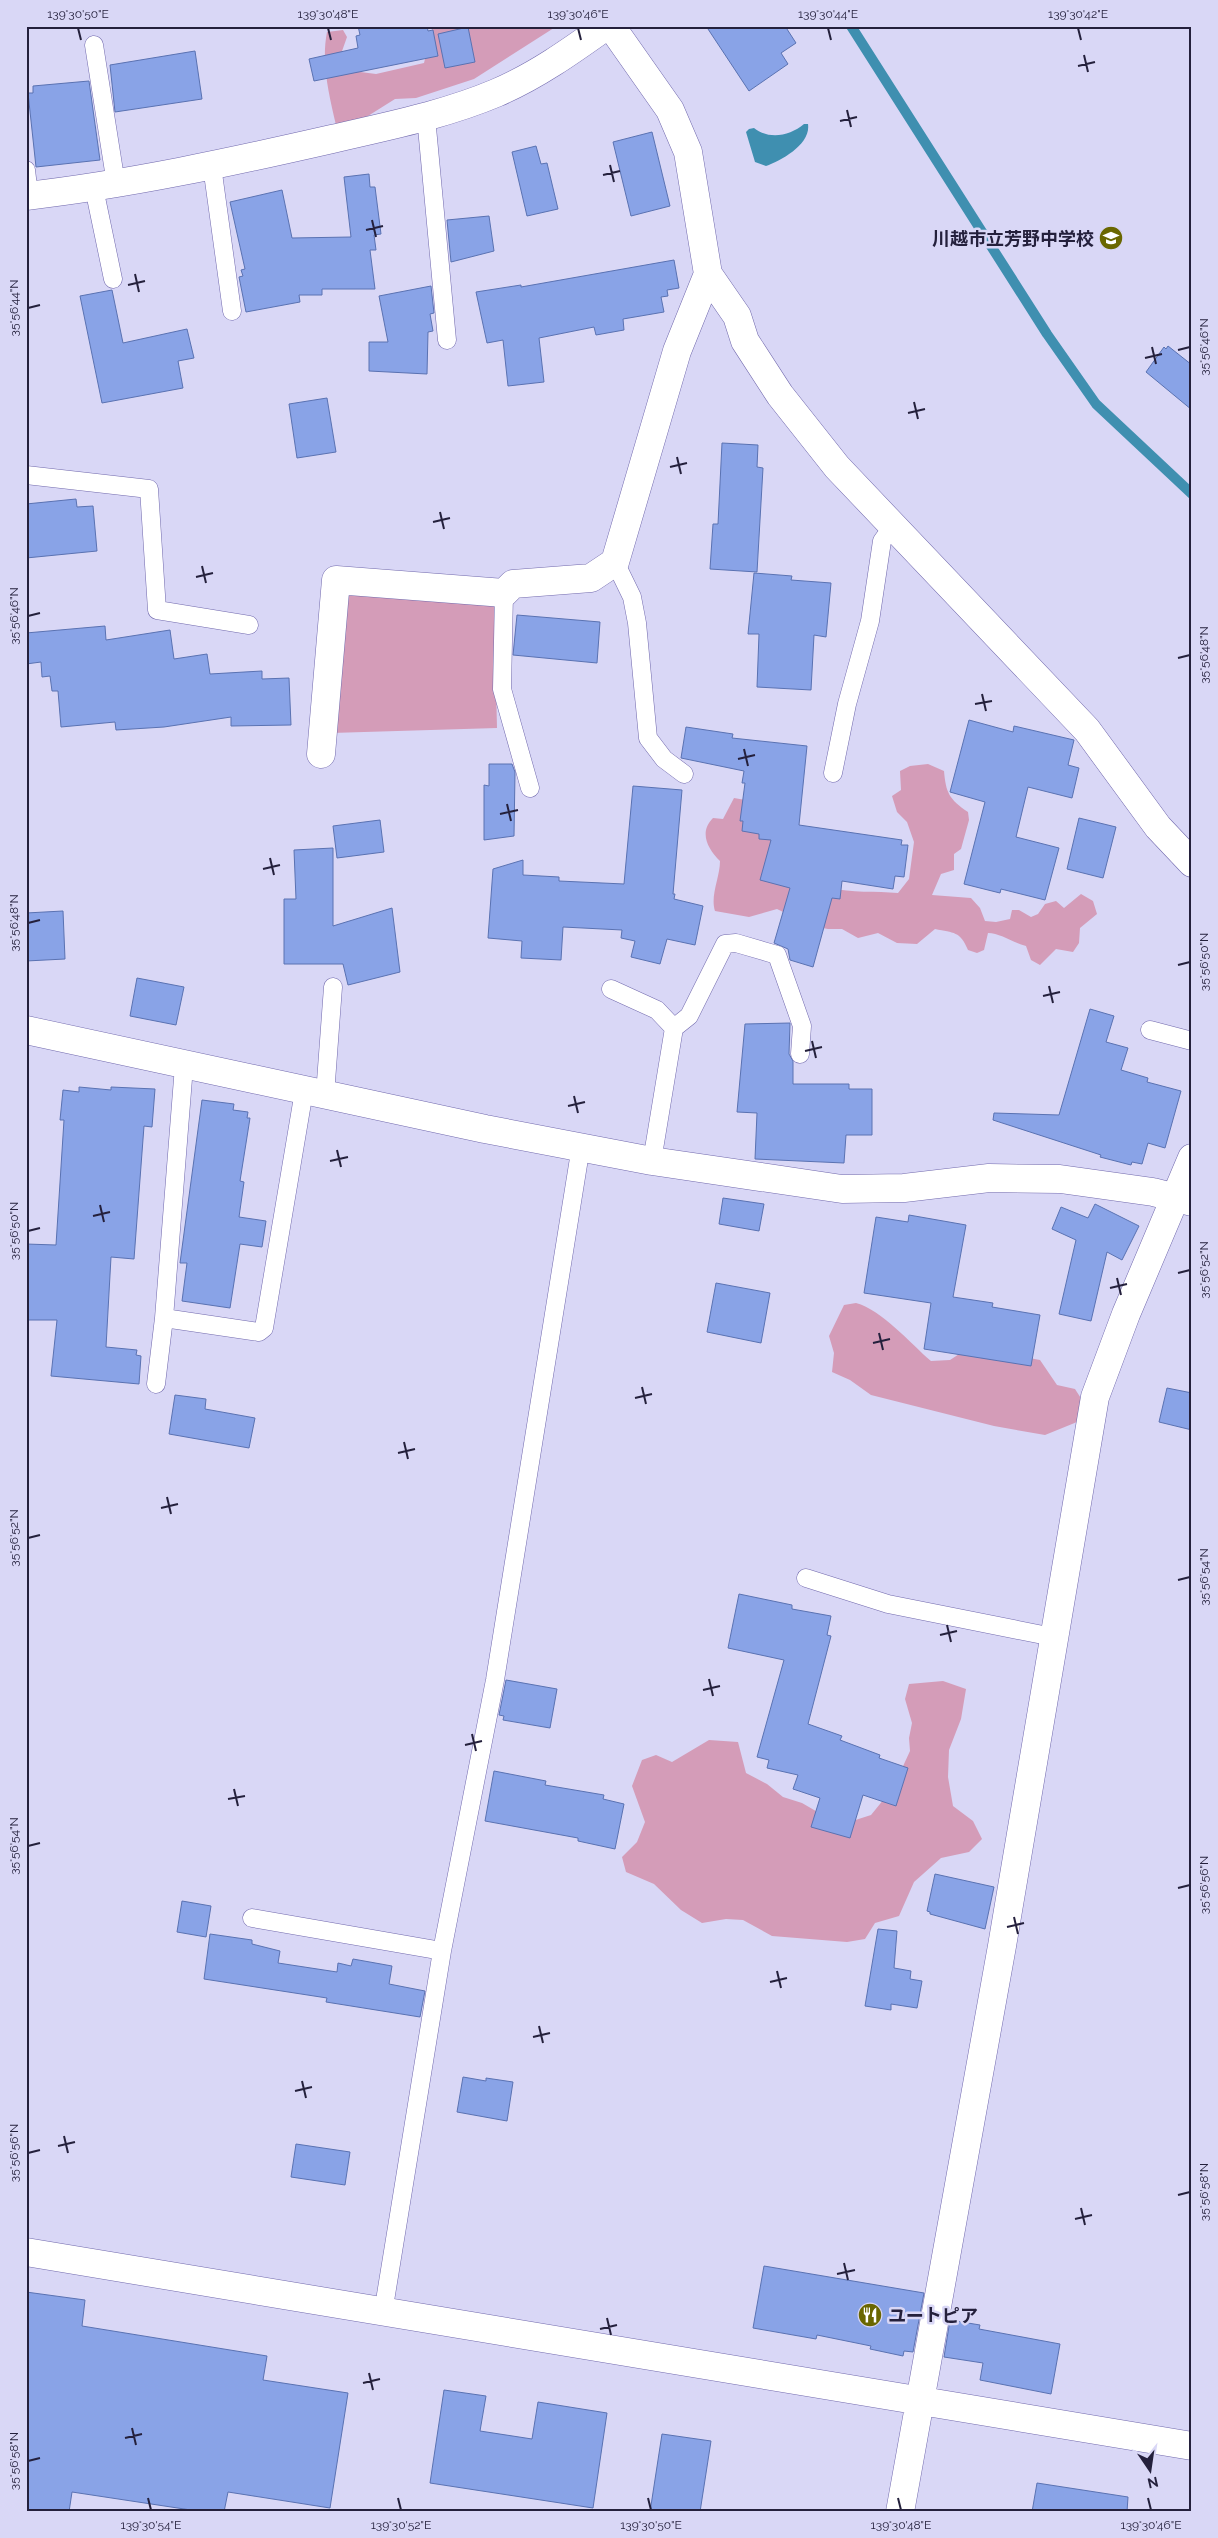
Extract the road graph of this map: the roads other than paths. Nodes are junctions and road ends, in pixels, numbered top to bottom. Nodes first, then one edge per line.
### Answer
1 (606, 26) edge
2 (611, 26) edge
3 (94, 44) dead end
4 (426, 117) junction
5 (212, 166) junction
6 (105, 186) junction
7 (27, 187) edge
8 (708, 274) junction
9 (113, 279) dead end
10 (232, 311) dead end
11 (447, 340) dead end
12 (26, 476) edge
13 (893, 526) junction
14 (615, 562) junction
15 (504, 593) junction
16 (249, 625) dead end
17 (322, 754) dead end
18 (833, 773) dead end
19 (684, 774) dead end
20 (530, 788) dead end
21 (1192, 864) edge
22 (333, 987) dead end
23 (611, 989) dead end
24 (674, 1028) junction
25 (26, 1030) edge
26 (1150, 1030) dead end
27 (1192, 1041) edge
28 (800, 1054) dead end
29 (184, 1066) junction
30 (314, 1093) junction
31 (581, 1146) junction
32 (1192, 1158) edge
33 (652, 1161) junction
34 (1184, 1200) edge
35 (164, 1318) junction
36 (156, 1384) dead end
37 (806, 1578) dead end
38 (1053, 1636) junction
39 (252, 1918) dead end
40 (442, 1951) junction
41 (26, 2252) edge
42 (383, 2312) junction
43 (918, 2402) junction
44 (1192, 2446) edge
45 (900, 2512) edge

1 - 4 street
2 - 8 street
3 - 6 lane
4 - 5 street
4 - 11 lane
5 - 6 street
5 - 10 lane
6 - 7 street
6 - 9 lane
8 - 13 street
8 - 14 street
12 - 16 lane
13 - 18 lane
13 - 21 street
14 - 15 street
14 - 19 lane
15 - 17 street
15 - 20 lane
22 - 30 lane
23 - 24 lane
24 - 28 lane
24 - 33 lane
25 - 29 street
26 - 27 lane
29 - 30 street
29 - 35 lane
30 - 31 street
30 - 35 lane
31 - 33 street
31 - 40 lane
32 - 34 street
33 - 34 street
34 - 38 street
35 - 36 lane
37 - 38 lane
38 - 43 street
39 - 40 lane
40 - 42 lane
41 - 42 street
42 - 43 street
43 - 44 street
43 - 45 street

